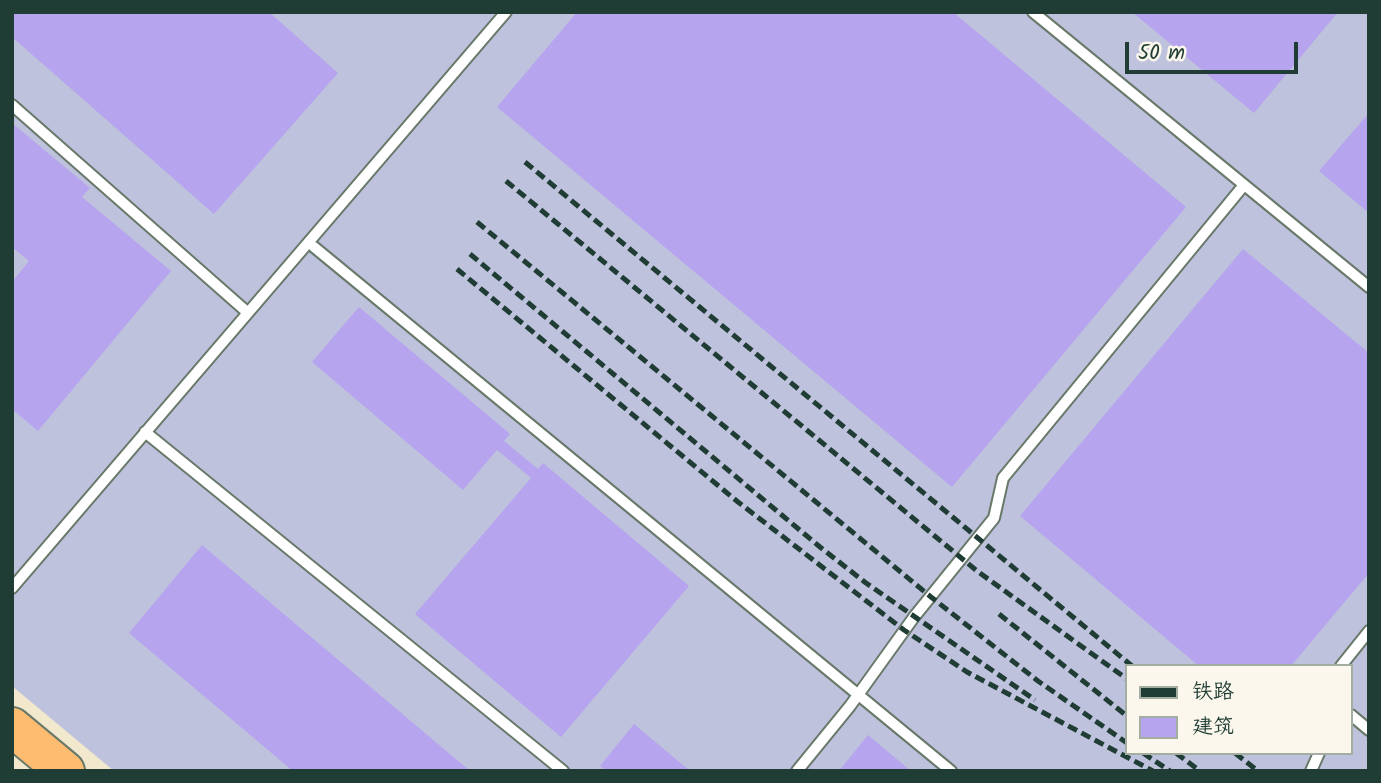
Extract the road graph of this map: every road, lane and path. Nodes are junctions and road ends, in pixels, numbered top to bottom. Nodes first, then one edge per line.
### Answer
1 (506, 12) edge
2 (1033, 12) edge
3 (12, 105) edge
4 (1244, 185) junction
5 (314, 247) dead end
6 (1369, 287) edge
7 (247, 312) junction
8 (145, 432) junction
9 (12, 588) edge
10 (1369, 631) edge
11 (1342, 664) edge
12 (859, 693) junction
13 (1353, 717) edge
14 (12, 727) edge
15 (1369, 730) edge
16 (1318, 755) edge
17 (65, 771) edge
18 (563, 771) edge
19 (797, 771) edge
20 (951, 771) edge
21 (1311, 771) edge

1 - 7 lane
2 - 4 lane
3 - 7 lane
4 - 6 lane
4 - 12 lane
5 - 12 lane
7 - 8 lane
8 - 9 lane
8 - 18 lane
10 - 11 lane
12 - 19 lane
12 - 20 lane
13 - 15 lane
14 - 17 highway
16 - 21 lane

